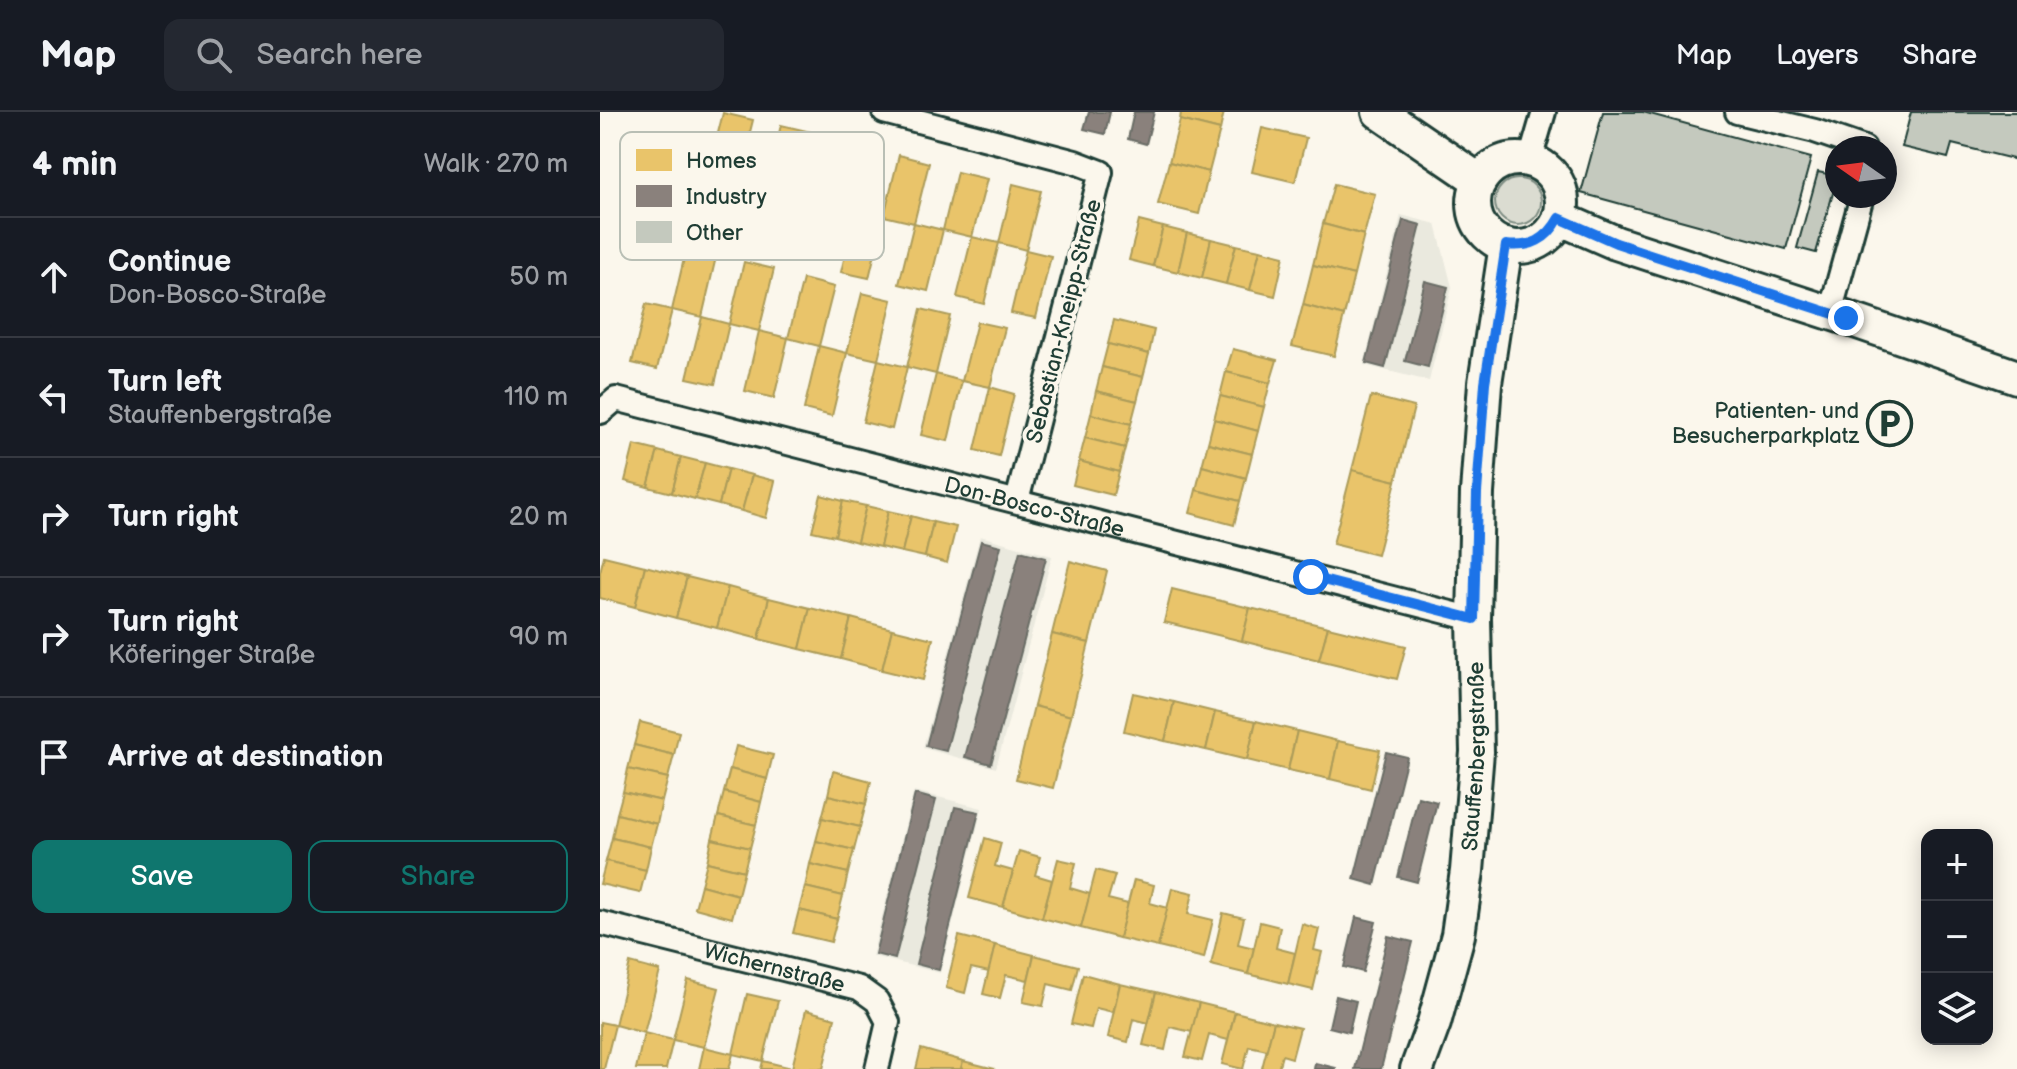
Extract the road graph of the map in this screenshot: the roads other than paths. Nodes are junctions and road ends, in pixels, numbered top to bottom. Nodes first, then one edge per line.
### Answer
1 (884, 112) edge
2 (1379, 112) edge
3 (1544, 112) edge
4 (1737, 112) edge
5 (1829, 136) edge
6 (1530, 160) junction
7 (1480, 181) junction
8 (1859, 208) edge
9 (1559, 218) junction
10 (1506, 245) junction
11 (1830, 313) junction
12 (2017, 377) edge
13 (601, 412) edge
14 (1017, 501) junction
15 (1474, 619) junction
16 (600, 923) edge
17 (877, 1069) edge
18 (1417, 1069) edge

1 - 14 street, Sebastian-Kneipp-Straße
2 - 7 street
3 - 6 street
4 - 5 street
6 - 7 street
6 - 9 street
7 - 10 street
8 - 11 street
9 - 10 street
9 - 11 street
10 - 15 street, Stauffenbergstraße
11 - 12 street
13 - 14 street, Don-Bosco-Straße
14 - 15 street, Don-Bosco-Straße
15 - 18 street, Stauffenbergstraße
16 - 17 street, Wichernstraße

